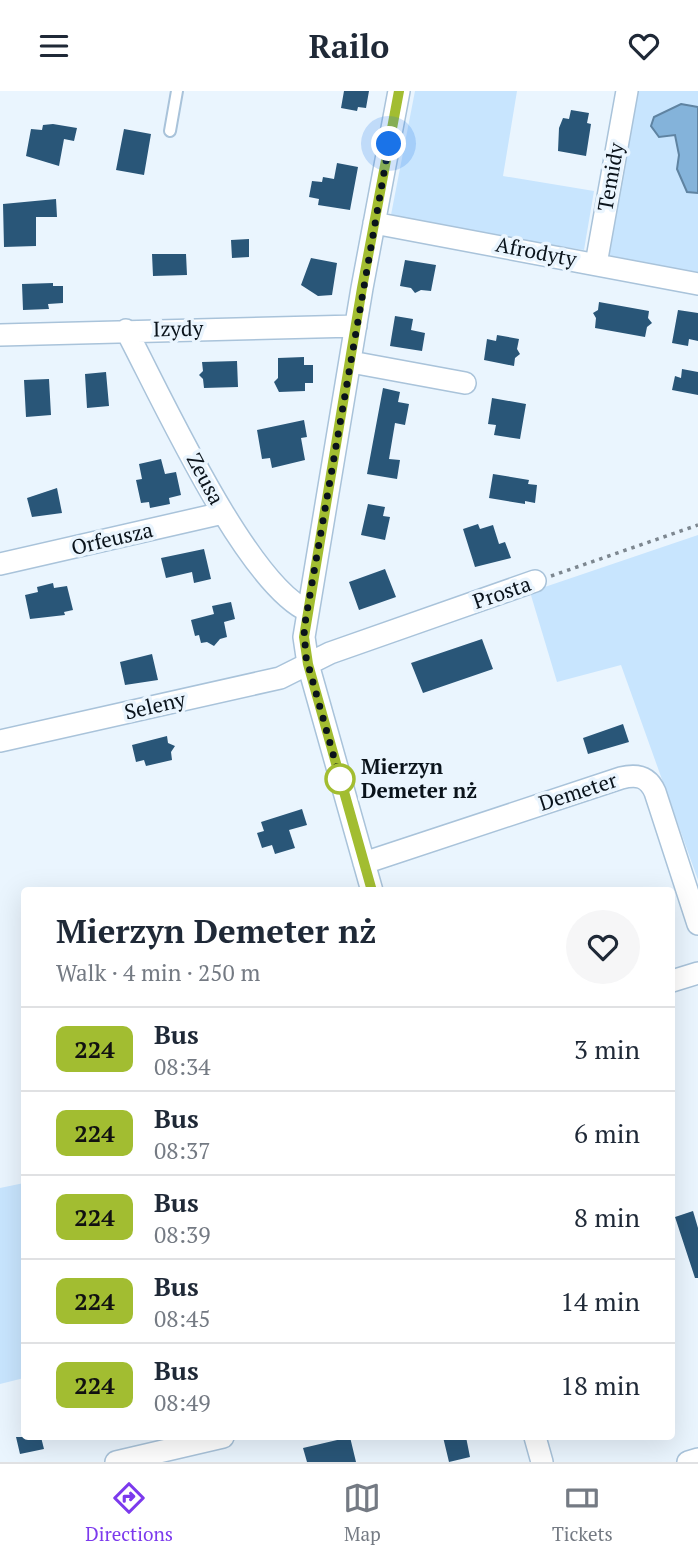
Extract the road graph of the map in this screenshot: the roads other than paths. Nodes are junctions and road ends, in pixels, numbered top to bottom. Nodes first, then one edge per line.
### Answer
1 (177, 91) edge
2 (399, 91) edge
3 (627, 91) edge
4 (170, 131) dead end
5 (374, 223) junction
6 (596, 264) junction
7 (698, 284) edge
8 (356, 326) junction
9 (126, 330) junction
10 (0, 335) edge
11 (351, 362) junction
12 (465, 383) dead end
13 (223, 513) junction
14 (0, 564) edge
15 (535, 581) road end
16 (307, 611) junction
17 (308, 664) junction
18 (0, 741) edge
19 (363, 863) junction
20 (371, 887) edge
21 (698, 924) edge
22 (698, 973) edge
23 (675, 980) edge
24 (210, 1440) edge
25 (536, 1440) edge
26 (698, 1459) edge
27 (116, 1462) edge
28 (542, 1462) edge
29 (688, 1462) edge

1 - 4 lane
2 - 5 street
3 - 6 street, Temidy
5 - 6 street, Afrodyty
5 - 8 street
6 - 7 street, Afrodyty
8 - 9 street, Izydy
8 - 11 street
9 - 10 street, Izydy
9 - 13 street, Zeusa
11 - 12 street
11 - 16 street
13 - 14 street, Orfeusza
13 - 16 street, Zeusa
15 - 17 street, Prosta
16 - 17 street
17 - 18 street, Seleny
17 - 19 street
19 - 20 street
19 - 21 street, Demeter
22 - 23 street
24 - 27 street
25 - 28 street
26 - 29 street

